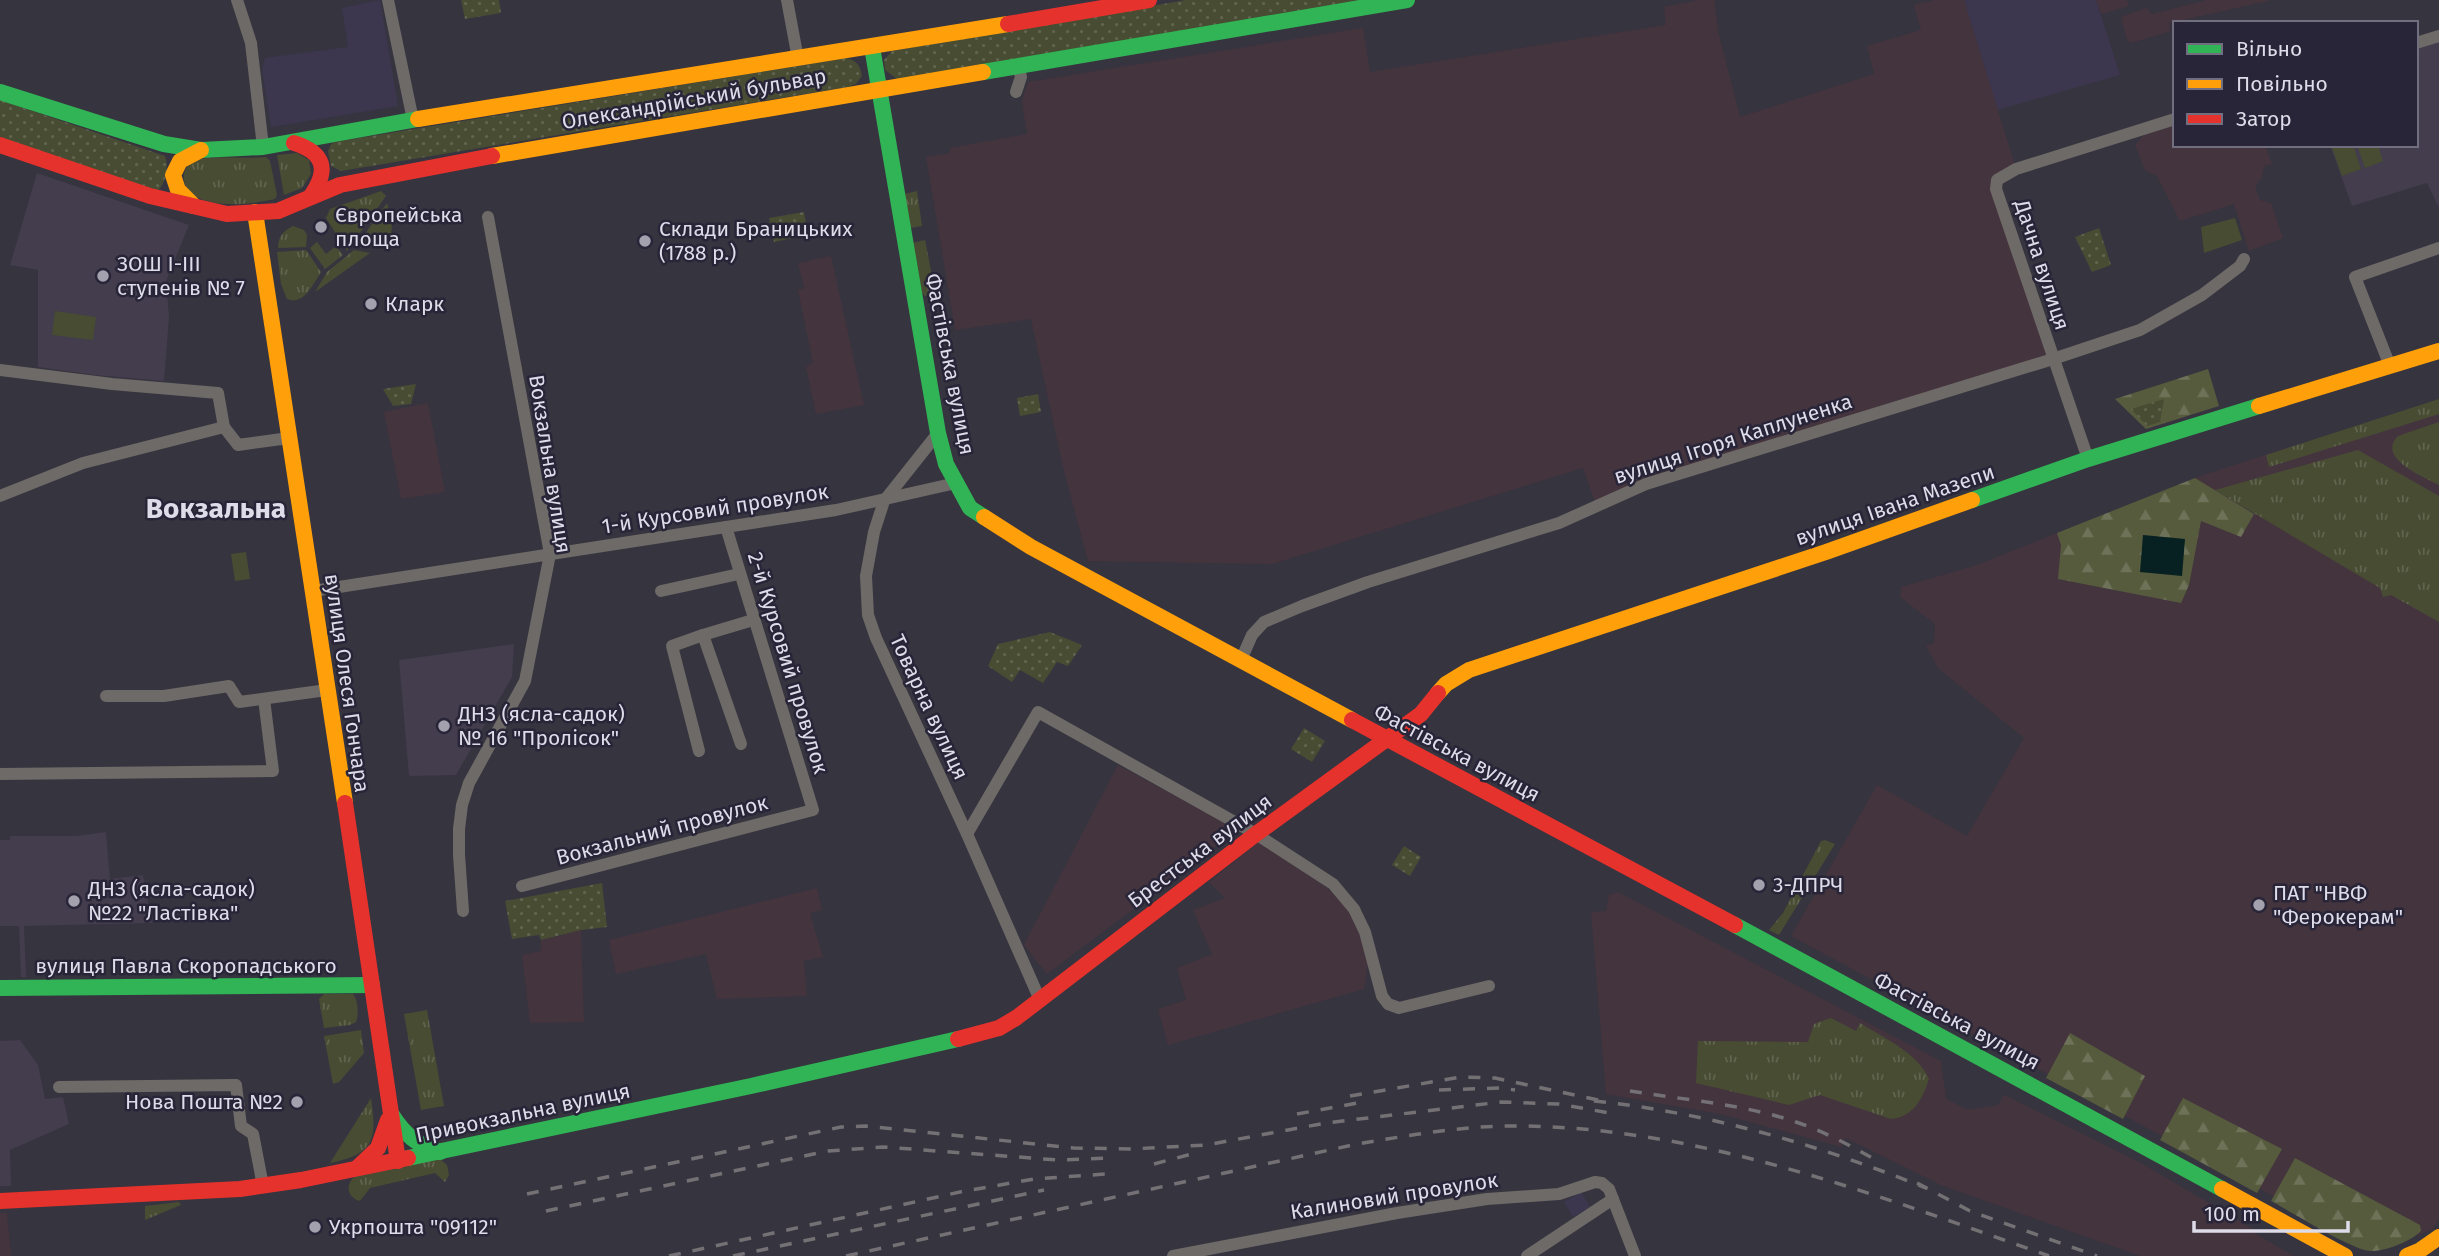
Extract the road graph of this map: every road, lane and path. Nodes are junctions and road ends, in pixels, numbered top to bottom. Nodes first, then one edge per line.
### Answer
1 (237, 0) edge
2 (388, 0) edge
3 (788, 0) edge
4 (1149, 0) edge
5 (1407, 0) edge
6 (2439, 36) edge
7 (2418, 42) edge
8 (872, 47) junction
9 (798, 59) junction
10 (1018, 65) junction
11 (880, 88) junction
12 (0, 92) edge
13 (1016, 92) dead end
14 (413, 120) junction
15 (2173, 120) edge
16 (294, 143) junction
17 (0, 145) edge
18 (263, 147) junction
19 (201, 150) junction
20 (312, 196) junction
21 (196, 208) junction
22 (255, 212) junction
23 (488, 217) dead end
24 (2439, 248) edge
25 (2244, 259) dead end
26 (2439, 351) edge
27 (2053, 359) junction
28 (2390, 366) junction
29 (0, 370) edge
30 (223, 427) junction
31 (938, 433) junction
32 (289, 438) junction
33 (2088, 459) junction
34 (956, 483) junction
35 (0, 496) edge
36 (884, 501) junction
37 (726, 527) junction
38 (550, 554) junction
39 (739, 573) junction
40 (313, 591) junction
41 (661, 591) dead end
42 (753, 620) junction
43 (703, 635) junction
44 (1241, 660) junction
45 (327, 690) junction
46 (106, 696) dead end
47 (264, 699) junction
48 (1387, 740) junction
49 (741, 744) dead end
50 (699, 751) dead end
51 (0, 774) edge
52 (813, 810) joint
53 (967, 834) junction
54 (1256, 834) junction
55 (522, 886) dead end
56 (463, 912) dead end
57 (372, 985) junction
58 (1489, 986) dead end
59 (0, 988) edge
60 (1040, 1000) junction
61 (59, 1087) dead end
62 (390, 1110) junction
63 (440, 1152) junction
64 (398, 1161) junction
65 (354, 1169) junction
66 (263, 1186) junction
67 (1613, 1199) junction
68 (0, 1201) edge
69 (2439, 1237) edge
70 (2413, 1253) edge
71 (1172, 1256) edge
72 (1527, 1256) edge
73 (1635, 1256) edge
74 (2345, 1256) edge

1 - 18 street
2 - 14 street
3 - 9 street
4 - 8 street, Олександрійський бульвар
5 - 10 street, Олександрійський бульвар
6 - 7 street
8 - 9 street, Олександрійський бульвар
8 - 11 street, Фастівська вулиця
9 - 14 street, Олександрійський бульвар
10 - 11 street, Олександрійський бульвар
10 - 13 street
11 - 20 street, Олександрійський бульвар
11 - 31 street, Фастівська вулиця
12 - 19 street, Олександрійський бульвар
14 - 16 street, Олександрійський бульвар
15 - 27 street, Дачна вулиця
16 - 18 street, Олександрійський бульвар
16 - 20 street
17 - 21 street, Олександрійський бульвар
18 - 19 street, Олександрійський бульвар
19 - 21 street
20 - 22 street, Олександрійський бульвар
21 - 22 street, Олександрійський бульвар
22 - 32 street, вулиця Олеся Гончара
23 - 38 street, Вокзальна вулиця
24 - 28 street
25 - 27 street, вулиця Ігоря Каплуненка
26 - 28 street, вулиця Івана Мазепи
27 - 33 street, Дачна вулиця
27 - 44 street, вулиця Ігоря Каплуненка
28 - 33 street, вулиця Івана Мазепи
29 - 30 street
30 - 32 street
30 - 35 street
31 - 34 street, Фастівська вулиця
31 - 36 street, Товарна вулиця
32 - 40 street, вулиця Олеся Гончара
33 - 48 street, вулиця Івана Мазепи
34 - 36 street, 1-й Курсовий провулок
34 - 44 street, Фастівська вулиця
36 - 37 street, 1-й Курсовий провулок
36 - 53 street, Товарна вулиця
37 - 38 street, 1-й Курсовий провулок
37 - 39 street, 2-й Курсовий провулок
38 - 40 street, 1-й Курсовий провулок
38 - 56 street, Вокзальна вулиця
39 - 41 street
39 - 42 street, 2-й Курсовий провулок
40 - 45 street, вулиця Олеся Гончара
42 - 43 street
42 - 52 street, 2-й Курсовий провулок
43 - 49 street
43 - 50 street
44 - 48 street, Фастівська вулиця
45 - 47 street
45 - 57 street, вулиця Олеся Гончара
46 - 47 street
47 - 51 street
48 - 54 street, Брестська вулиця
48 - 74 street, Фастівська вулиця
52 - 55 street, Вокзальний провулок
53 - 54 street
53 - 60 street, Товарна вулиця
54 - 58 street
54 - 60 street, Брестська вулиця
57 - 59 street, вулиця Павла Скоропадського
57 - 62 street, вулиця Олеся Гончара
60 - 63 street, Привокзальна вулиця
61 - 66 street
62 - 63 street
62 - 64 street, вулиця Олеся Гончара
62 - 65 street
63 - 64 street, Привокзальна вулиця
64 - 65 street, Привокзальна вулиця
65 - 66 street, Привокзальна вулиця
66 - 68 street, Привокзальна вулиця
67 - 71 street, Калиновий провулок
67 - 72 street
67 - 73 street
69 - 70 street

